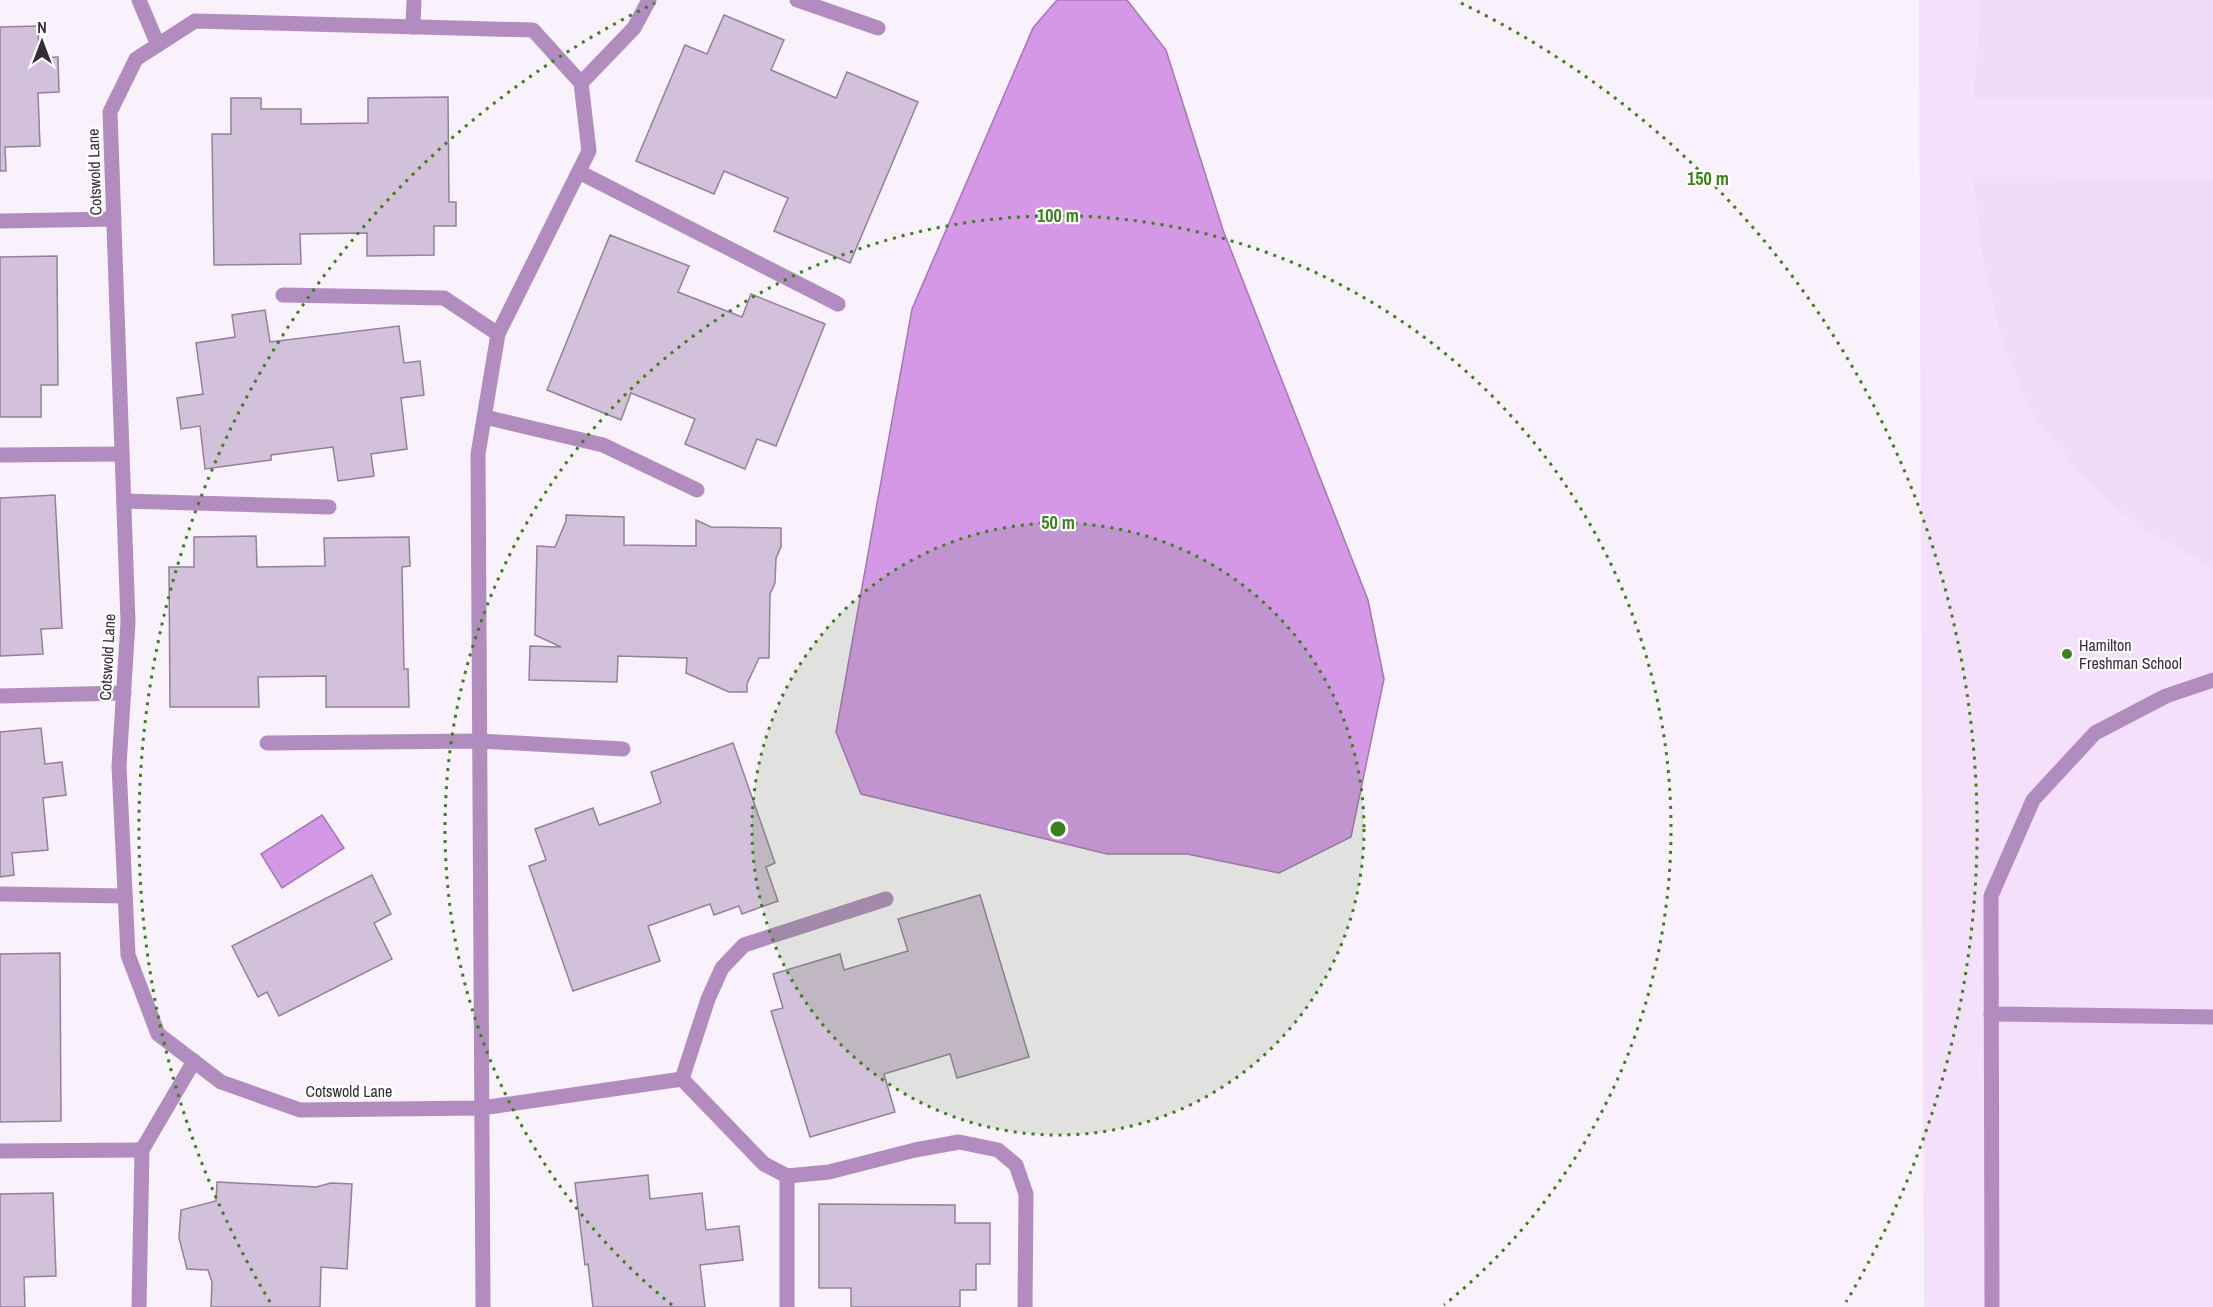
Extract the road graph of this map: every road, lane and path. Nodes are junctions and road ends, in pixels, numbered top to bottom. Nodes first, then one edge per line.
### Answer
1 (140, 0) edge
2 (414, 0) edge
3 (649, 0) edge
4 (798, 0) edge
5 (413, 27) junction
6 (878, 27) dead end
7 (158, 45) junction
8 (581, 83) junction
9 (579, 172) junction
10 (114, 219) junction
11 (0, 221) edge
12 (284, 295) dead end
13 (838, 304) dead end
14 (498, 334) junction
15 (484, 417) junction
16 (122, 454) junction
17 (0, 455) edge
18 (697, 490) dead end
19 (123, 501) junction
20 (329, 507) dead end
21 (2213, 680) edge
22 (123, 693) junction
23 (0, 696) edge
24 (480, 741) junction
25 (267, 743) dead end
26 (623, 749) dead end
27 (0, 894) edge
28 (125, 896) junction
29 (886, 899) dead end
30 (1991, 1014) junction
31 (2213, 1017) edge
32 (194, 1061) junction
33 (682, 1079) junction
34 (482, 1108) junction
35 (142, 1150) junction
36 (0, 1151) edge
37 (787, 1176) junction
38 (139, 1307) edge
39 (483, 1307) edge
40 (786, 1307) edge
41 (1025, 1307) edge
42 (1992, 1307) edge

1 - 7 street
2 - 5 street
3 - 8 street
4 - 6 street
5 - 7 street, Cotswold Lane
5 - 8 street, Cotswold Lane
7 - 10 street, Cotswold Lane
8 - 9 street
9 - 13 street
9 - 14 street
10 - 11 street
10 - 16 street, Cotswold Lane
12 - 14 street
14 - 15 street
15 - 18 street
15 - 24 street
16 - 17 street
16 - 19 street, Cotswold Lane
19 - 20 street
19 - 22 street, Cotswold Lane
21 - 30 street
22 - 23 street
22 - 28 street, Cotswold Lane
24 - 25 street
24 - 26 street
24 - 34 street
27 - 28 street
28 - 32 street, Cotswold Lane
29 - 33 street
30 - 31 street
30 - 42 street
32 - 34 street, Cotswold Lane
32 - 35 street
33 - 34 street, Cotswold Lane
33 - 37 street
34 - 39 street
35 - 36 street
35 - 38 street
37 - 40 street
37 - 41 street

